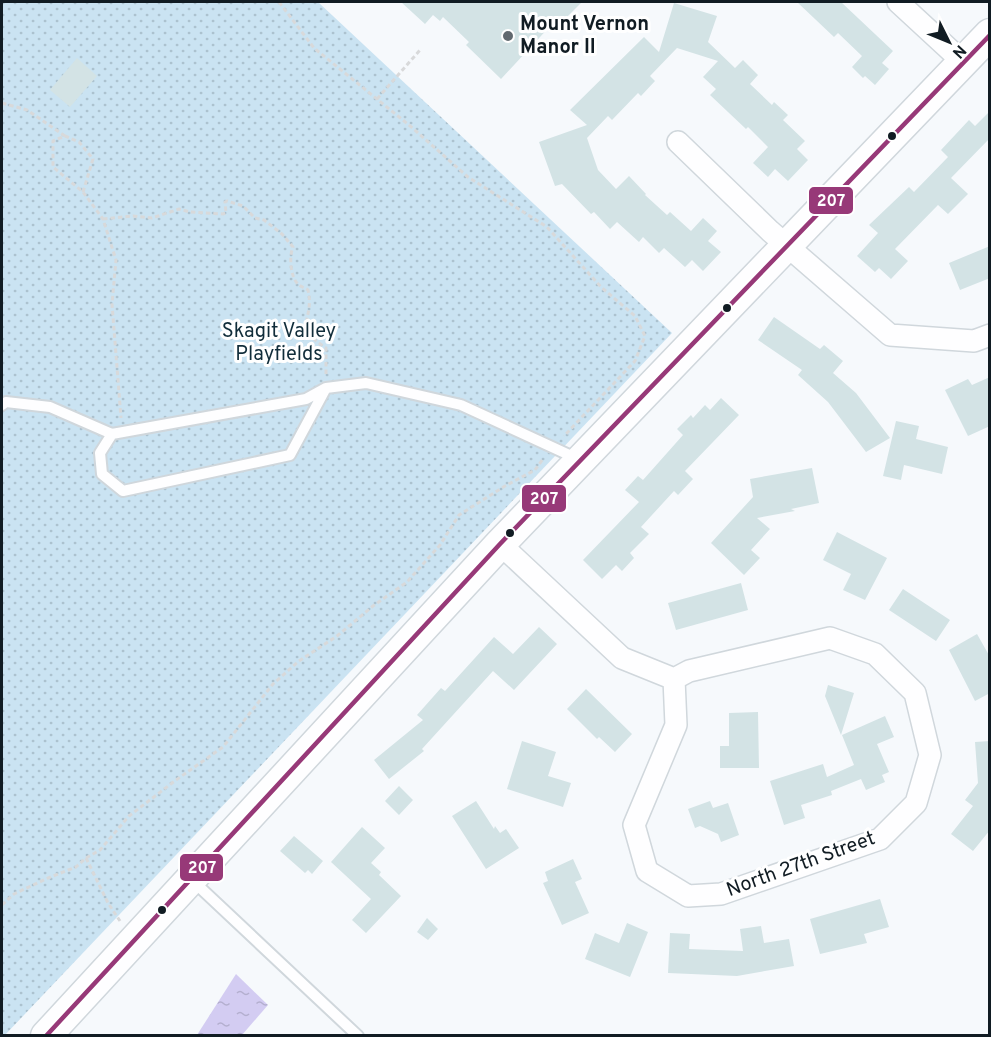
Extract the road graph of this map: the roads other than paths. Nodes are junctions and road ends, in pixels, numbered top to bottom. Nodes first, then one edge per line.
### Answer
1 (898, 2) edge
2 (990, 34) edge
3 (963, 62) junction
4 (678, 142) dead end
5 (788, 247) junction
6 (990, 335) edge
7 (326, 388) junction
8 (2, 405) edge
9 (117, 433) junction
10 (581, 460) junction
11 (500, 544) junction
12 (674, 679) junction
13 (191, 879) junction
14 (352, 1033) edge
15 (46, 1035) edge

1 - 3 street
2 - 3 street
3 - 5 street
4 - 5 street
5 - 6 street
5 - 10 street
7 - 9 lane
7 - 9 lane
7 - 10 lane
8 - 9 lane
10 - 11 street
11 - 12 street
11 - 13 street
12 - 12 street, North 27th Street
13 - 14 lane
13 - 15 street

